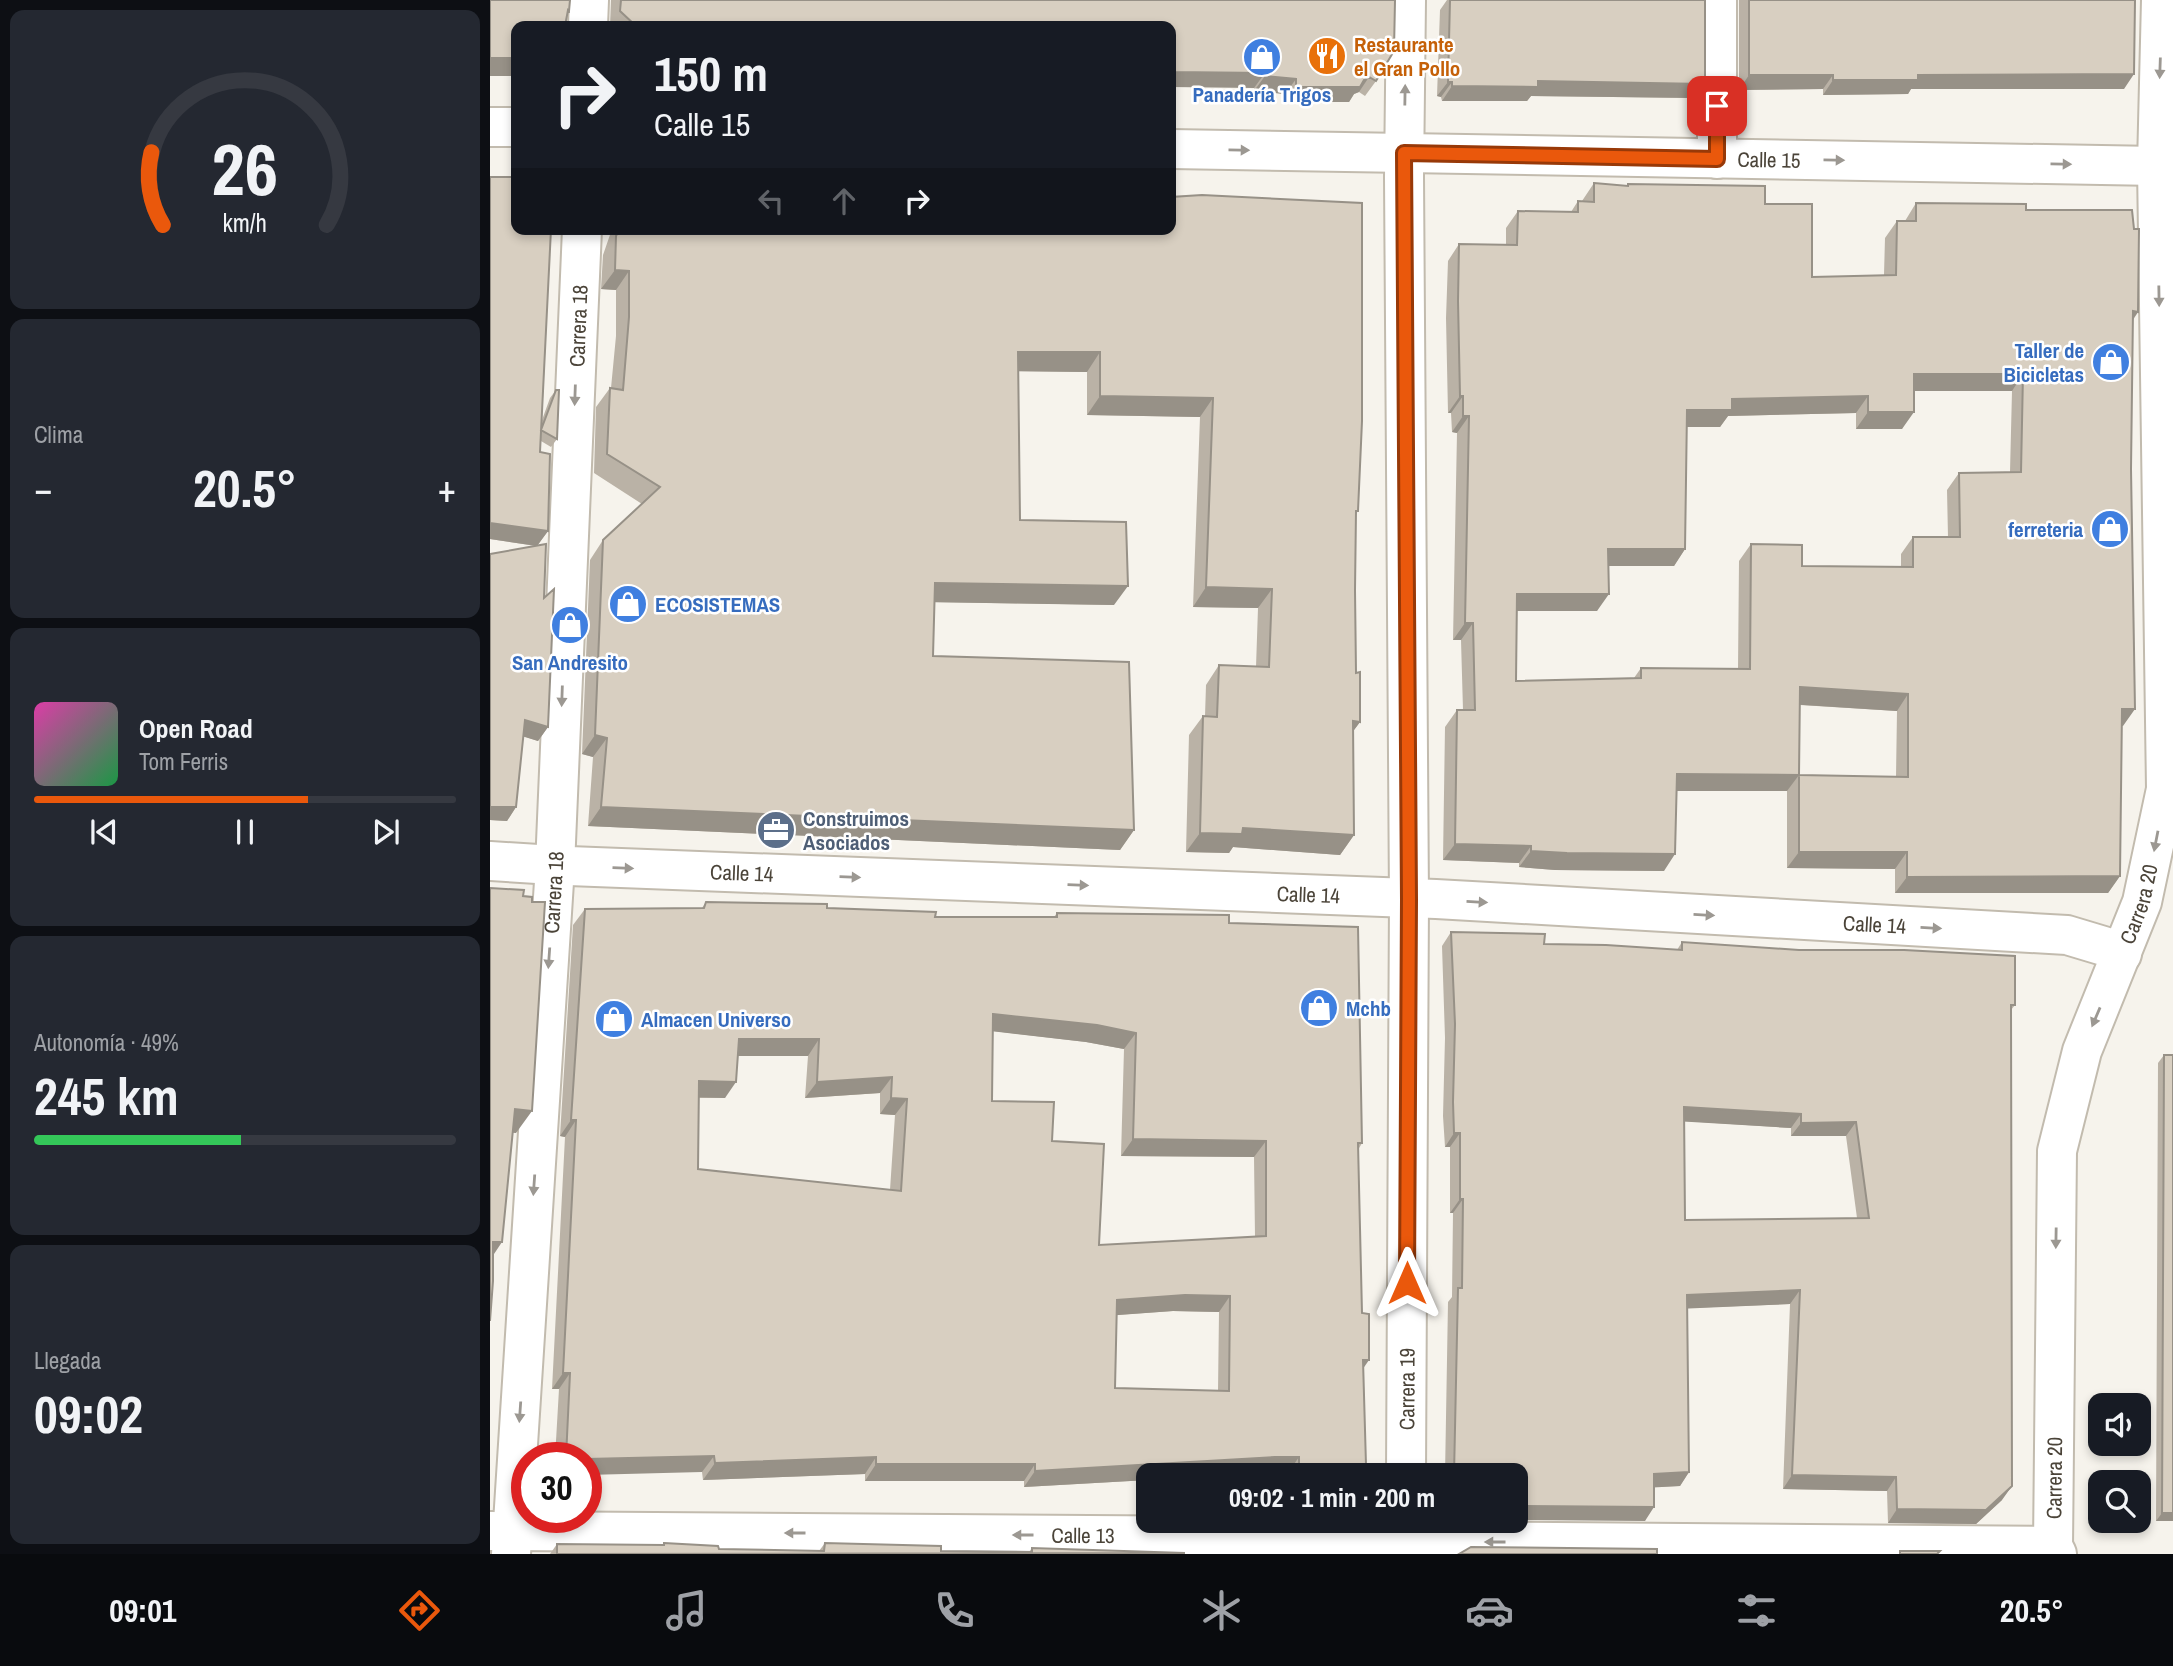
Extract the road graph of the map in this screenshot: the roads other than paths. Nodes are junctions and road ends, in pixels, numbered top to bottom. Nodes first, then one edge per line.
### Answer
1 (589, 0) edge
2 (1406, 0) edge
3 (1717, 0) edge
4 (2161, 0) edge
5 (588, 21) edge
6 (490, 127) edge
7 (511, 127) edge
8 (1176, 149) edge
9 (1404, 153) junction
10 (1717, 159) junction
11 (2157, 166) junction
12 (582, 235) edge
13 (490, 861) edge
14 (555, 866) junction
15 (1409, 899) junction
16 (2122, 954) junction
17 (1406, 1463) edge
18 (1405, 1538) edge
19 (504, 1539) edge
20 (2055, 1550) edge

1 - 5 street
9 -> 2 street, Carrera 19
3 - 10 street
4 -> 11 street, Carrera 20
6 - 7 street
8 -> 9 street, Calle 15
9 - 10 street, Calle 15
9 - 15 street, Carrera 19
10 -> 11 street, Calle 15
11 -> 16 street, Carrera 20
12 -> 14 street, Carrera 18
13 - 14 street, Calle 14
14 -> 15 street, Calle 14
14 -> 19 street, Carrera 18
15 -> 16 street, Calle 14
15 - 17 street, Carrera 19
16 -> 20 street, Carrera 20
18 -> 19 street, Calle 13
20 -> 18 street, Calle 13

